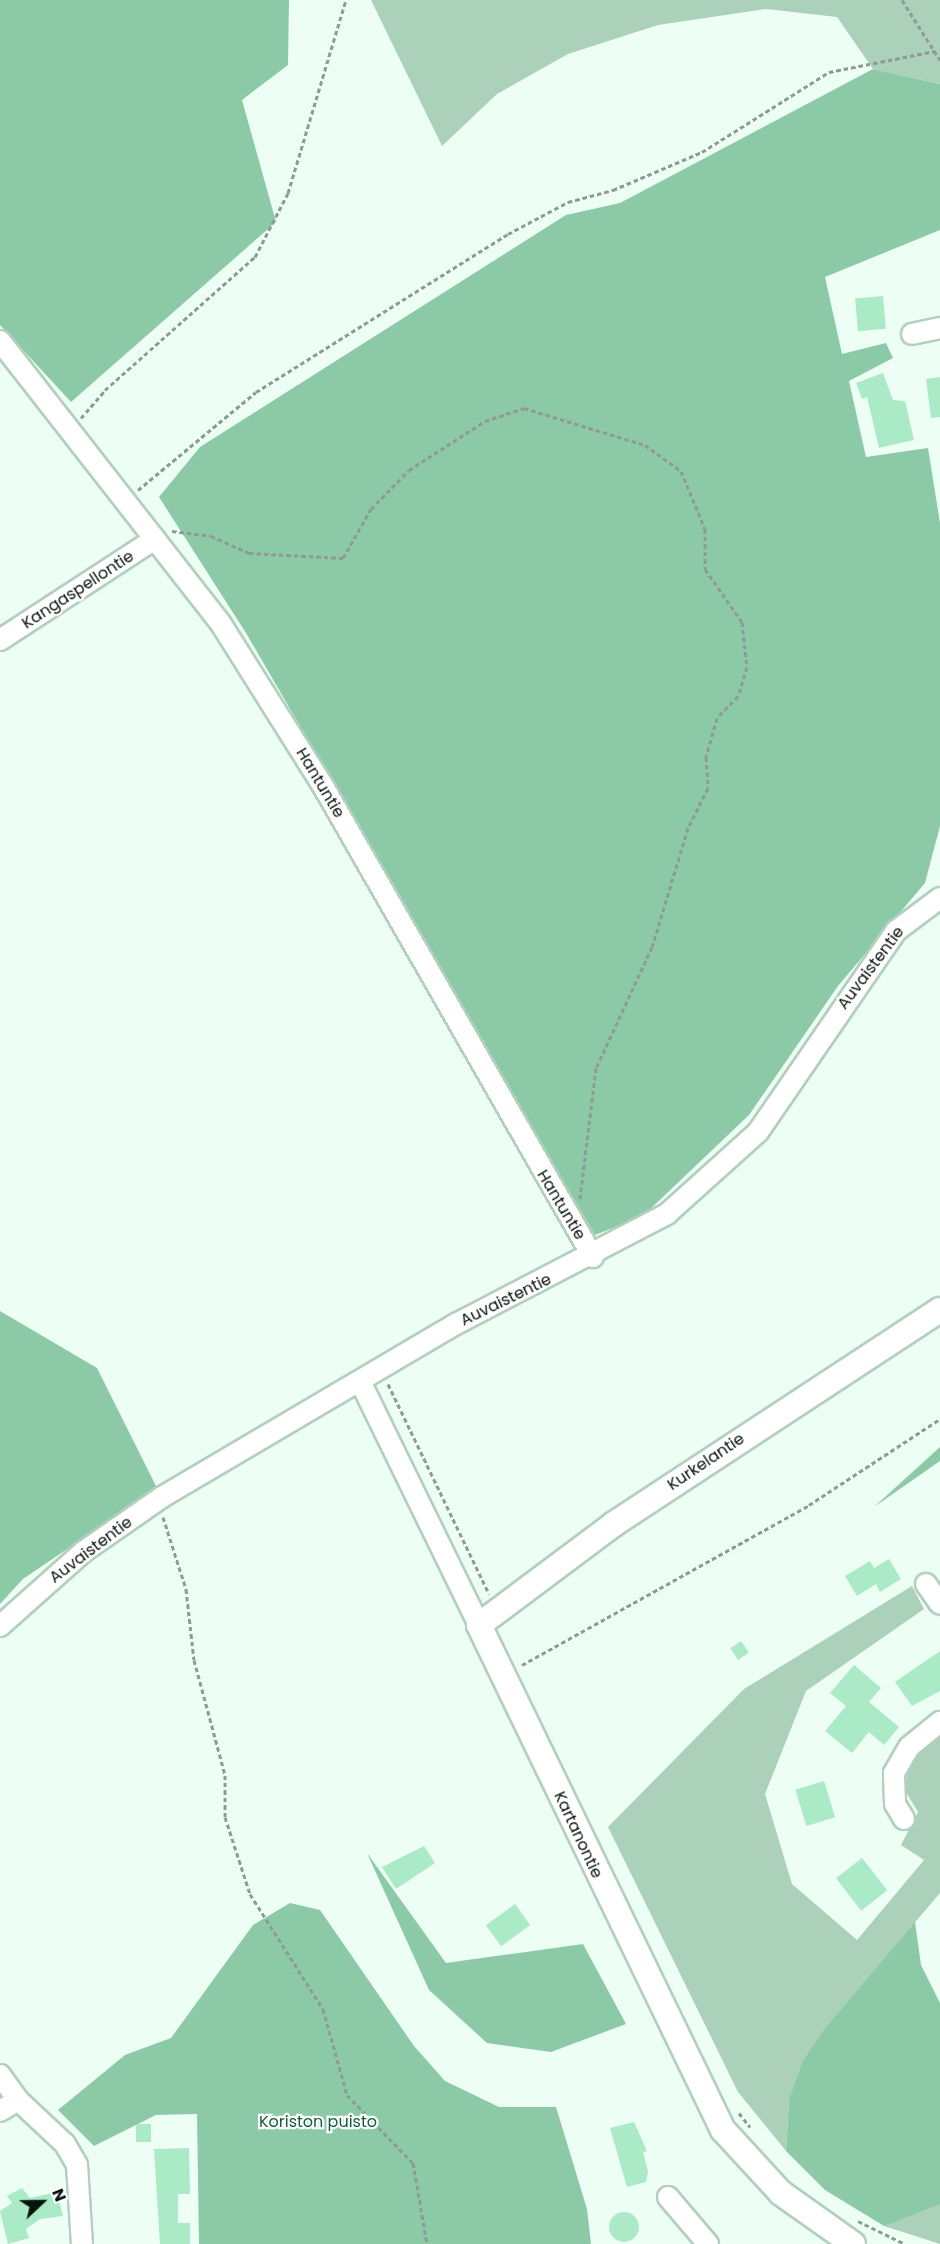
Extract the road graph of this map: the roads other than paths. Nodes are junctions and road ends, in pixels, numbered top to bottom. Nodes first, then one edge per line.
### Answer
1 (940, 328) edge
2 (912, 334) dead end
3 (0, 341) edge
4 (151, 534) junction
5 (0, 640) edge
6 (940, 898) edge
7 (592, 1257) junction
8 (940, 1310) edge
9 (360, 1381) junction
10 (926, 1584) dead end
11 (940, 1604) edge
12 (479, 1625) junction
13 (0, 1626) edge
14 (940, 1722) edge
15 (904, 1819) dead end
16 (0, 2075) edge
17 (18, 2100) junction
18 (0, 2111) edge
19 (668, 2197) dead end
20 (82, 2244) edge
21 (708, 2244) edge
22 (853, 2244) edge

1 - 2 street
3 - 4 street, Hantuntie
4 - 5 street, Kangaspellontie
4 - 7 street, Hantuntie
6 - 7 street, Auvaistentie
7 - 9 street, Auvaistentie
8 - 12 street, Kurkelantie
9 - 12 street, Kartanontie
9 - 13 street, Auvaistentie
10 - 11 street
12 - 22 street, Kartanontie
14 - 15 street
16 - 17 street
17 - 18 street
17 - 20 street
19 - 21 street

